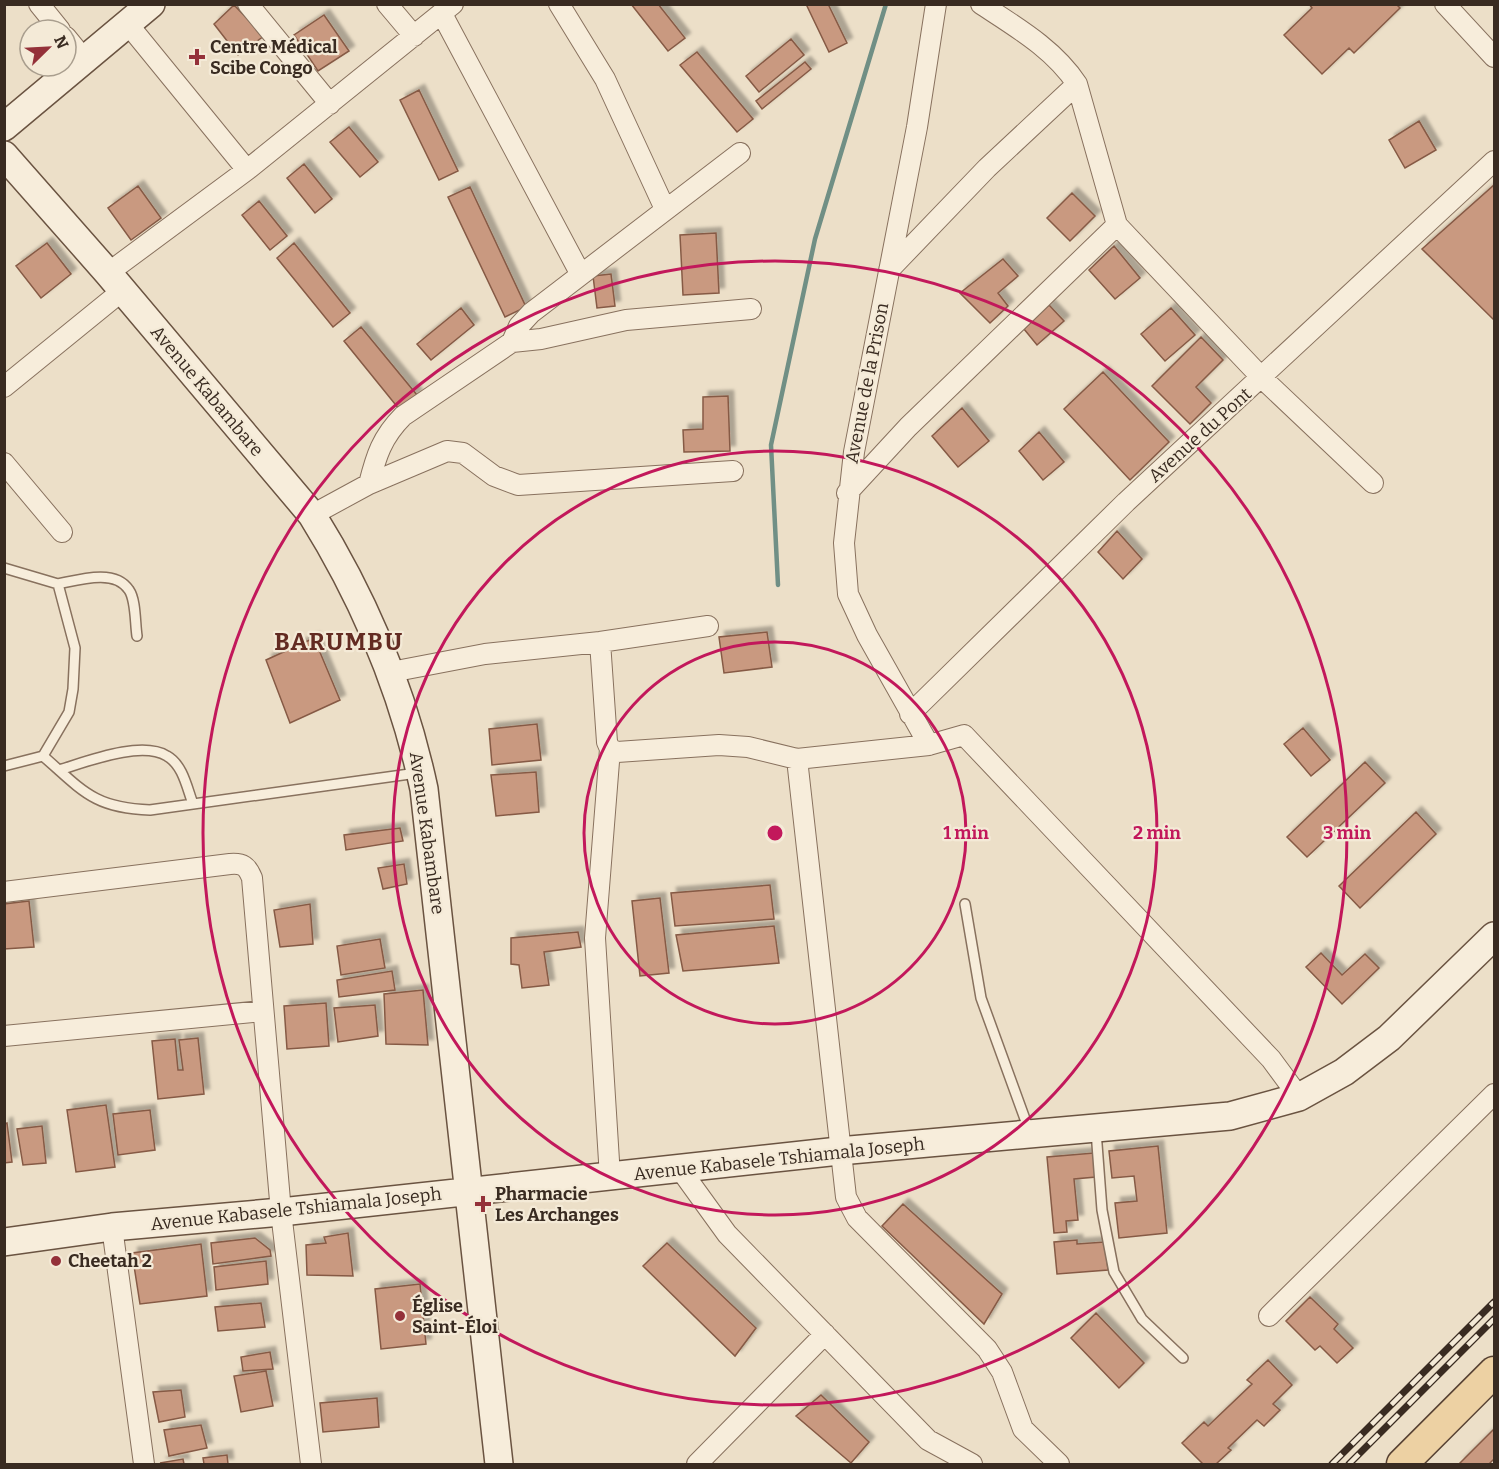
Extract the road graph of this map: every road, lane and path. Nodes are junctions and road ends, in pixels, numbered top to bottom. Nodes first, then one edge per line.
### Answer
1 (39, 4) edge
2 (151, 4) edge
3 (248, 4) edge
4 (387, 4) edge
5 (559, 4) edge
6 (936, 4) edge
7 (981, 4) edge
8 (1445, 4) edge
9 (448, 9) edge
10 (50, 18) edge
11 (127, 23) junction
12 (414, 36) junction
13 (78, 52) edge
14 (1494, 57) edge
15 (84, 59) junction
16 (1077, 84) junction
17 (330, 104) junction
18 (4, 126) edge
19 (740, 153) dead end
20 (4, 155) edge
21 (1494, 161) edge
22 (247, 170) junction
23 (665, 209) junction
24 (1117, 225) junction
25 (889, 270) junction
26 (580, 273) junction
27 (115, 282) junction
28 (751, 309) dead end
29 (512, 342) junction
30 (1262, 378) junction
31 (4, 387) edge
32 (4, 463) edge
33 (733, 471) dead end
34 (1373, 483) dead end
35 (369, 484) junction
36 (847, 493) junction
37 (312, 515) junction
38 (62, 532) dead end
39 (4, 568) edge
40 (58, 585) junction
41 (708, 626) dead end
42 (137, 636) dead end
43 (600, 642) junction
44 (391, 672) junction
45 (910, 714) junction
46 (929, 745) junction
47 (610, 749) junction
48 (43, 756) junction
49 (797, 759) junction
50 (4, 766) edge
51 (58, 770) junction
52 (421, 773) junction
53 (193, 804) junction
54 (4, 892) edge
55 (964, 904) dead end
56 (1494, 936) edge
57 (263, 1011) junction
58 (4, 1036) edge
59 (1494, 1094) edge
60 (1299, 1097) junction
61 (1095, 1128) junction
62 (1031, 1135) junction
63 (839, 1150) junction
64 (680, 1169) junction
65 (610, 1177) junction
66 (467, 1192) junction
67 (281, 1212) junction
68 (112, 1227) junction
69 (4, 1242) edge
70 (1269, 1316) dead end
71 (825, 1334) junction
72 (1183, 1358) dead end
73 (1494, 1372) edge
74 (144, 1464) edge
75 (311, 1464) edge
76 (499, 1464) edge
77 (697, 1464) edge
78 (972, 1464) edge
79 (1059, 1464) edge
80 (1402, 1464) edge

1 - 10 street
2 - 11 main road
3 - 17 street
4 - 12 street
5 - 23 street
6 - 25 street, Avenue de la Prison
7 - 16 street
8 - 14 street
9 - 12 street
9 - 26 street
11 - 15 main road
11 - 22 street
12 - 17 street
13 - 15 street
15 - 18 main road
16 - 24 street
16 - 25 street
17 - 22 street
19 - 23 street
20 - 27 main road, Avenue Kabambare
21 - 30 street, Avenue du Pont
22 - 27 street
23 - 26 street
24 - 30 street
24 - 36 street
25 - 36 street, Avenue de la Prison
26 - 29 street
27 - 31 street
27 - 37 main road, Avenue Kabambare
28 - 29 street
29 - 35 street
30 - 34 street
30 - 45 street, Avenue du Pont
32 - 38 street
33 - 35 street
35 - 37 street
36 - 45 street, Avenue de la Prison
37 - 44 main road, Avenue Kabambare
39 - 40 lane
40 - 42 lane
40 - 48 lane
41 - 43 street
43 - 44 street
43 - 47 street
44 - 52 main road, Avenue Kabambare
45 - 46 street, Avenue de la Prison
46 - 49 street
46 - 60 street
47 - 49 street
47 - 65 street
48 - 50 lane
48 - 51 lane
49 - 63 street
51 - 53 lane
51 - 53 lane
52 - 53 lane
52 - 66 main road, Avenue Kabambare
54 - 57 street
55 - 62 lane
56 - 60 main road, Avenue Kabasele Tshiamala Joseph
57 - 58 street
57 - 67 street
59 - 70 street
60 - 61 main road, Avenue Kabasele Tshiamala Joseph
61 - 62 main road, Avenue Kabasele Tshiamala Joseph
61 - 72 lane
62 - 63 main road, Avenue Kabasele Tshiamala Joseph
63 - 64 main road, Avenue Kabasele Tshiamala Joseph
63 - 79 street
64 - 65 main road, Avenue Kabasele Tshiamala Joseph
64 - 71 street
65 - 66 main road, Avenue Kabasele Tshiamala Joseph
66 - 67 main road, Avenue Kabasele Tshiamala Joseph
66 - 76 main road, Avenue Kabambare
67 - 68 main road, Avenue Kabasele Tshiamala Joseph
67 - 75 street
68 - 69 main road, Avenue Kabasele Tshiamala Joseph
68 - 74 street
71 - 77 street
71 - 78 street
73 - 80 main road

